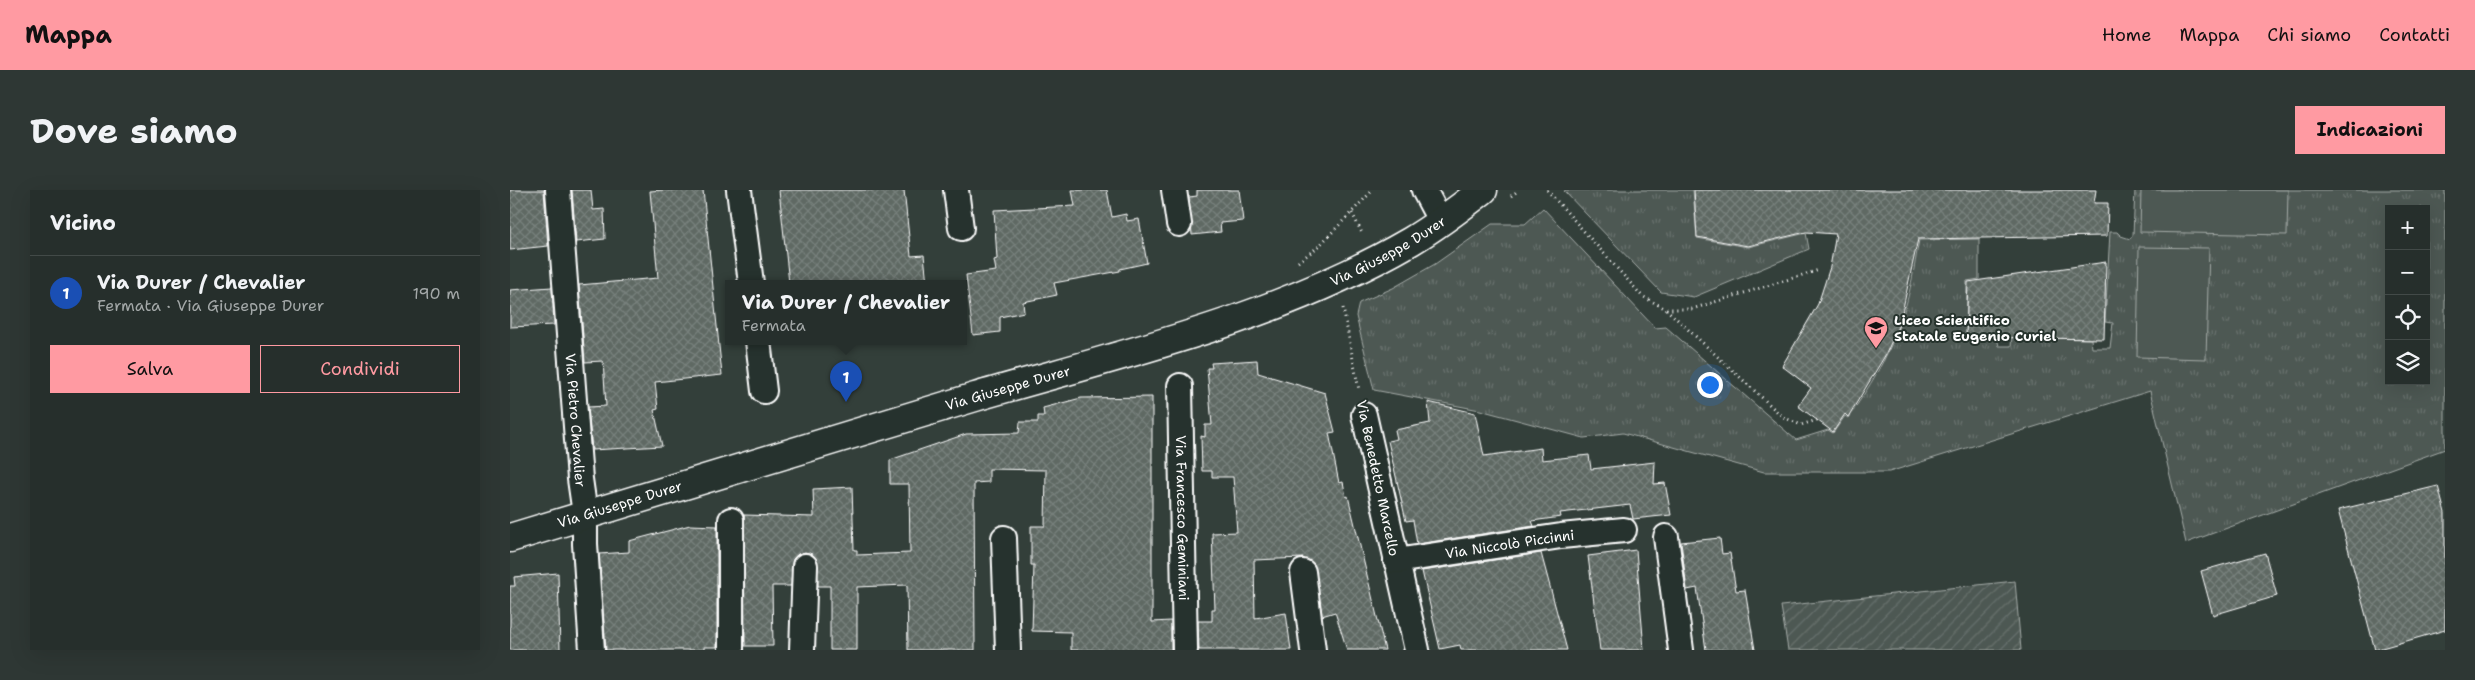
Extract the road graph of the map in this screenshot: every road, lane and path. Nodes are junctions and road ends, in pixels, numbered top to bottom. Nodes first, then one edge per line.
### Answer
1 (558, 190) edge
2 (739, 190) edge
3 (956, 190) edge
4 (1174, 190) edge
5 (1424, 190) edge
6 (1483, 190) edge
7 (1547, 190) edge
8 (1441, 222) junction
9 (1179, 224) dead end
10 (961, 228) dead end
11 (1819, 270) dead end
12 (751, 280) edge
13 (1342, 306) dead end
14 (1666, 309) junction
15 (758, 345) edge
16 (1180, 386) dead end
17 (764, 391) dead end
18 (1364, 415) joint
19 (1817, 420) dead end
20 (585, 514) junction
21 (731, 520) dead end
22 (1624, 530) dead end
23 (1666, 537) dead end
24 (510, 538) edge
25 (1004, 538) dead end
26 (1396, 561) junction
27 (805, 566) dead end
28 (1303, 572) dead end
29 (592, 650) edge
30 (731, 650) edge
31 (802, 650) edge
32 (1008, 650) edge
33 (1185, 650) edge
34 (1314, 650) edge
35 (1417, 650) edge
36 (1681, 650) edge

1 - 20 street, Via Pietro Chevalier
2 - 12 street
3 - 10 street
4 - 9 street
5 - 8 street
6 - 8 street, Via Giuseppe Durer
7 - 14 path
8 - 20 street, Via Giuseppe Durer
11 - 14 path
13 - 18 path, Via Benedetto Marcello
14 - 19 path
15 - 17 street
16 - 33 street, Via Francesco Geminiani
18 - 26 street, Via Benedetto Marcello
20 - 24 street, Via Giuseppe Durer
20 - 29 street, Via Pietro Chevalier
21 - 30 street
22 - 26 street, Via Niccolò Piccinni
23 - 36 street
25 - 32 street
26 - 35 street, Via Benedetto Marcello
27 - 31 street
28 - 34 street

